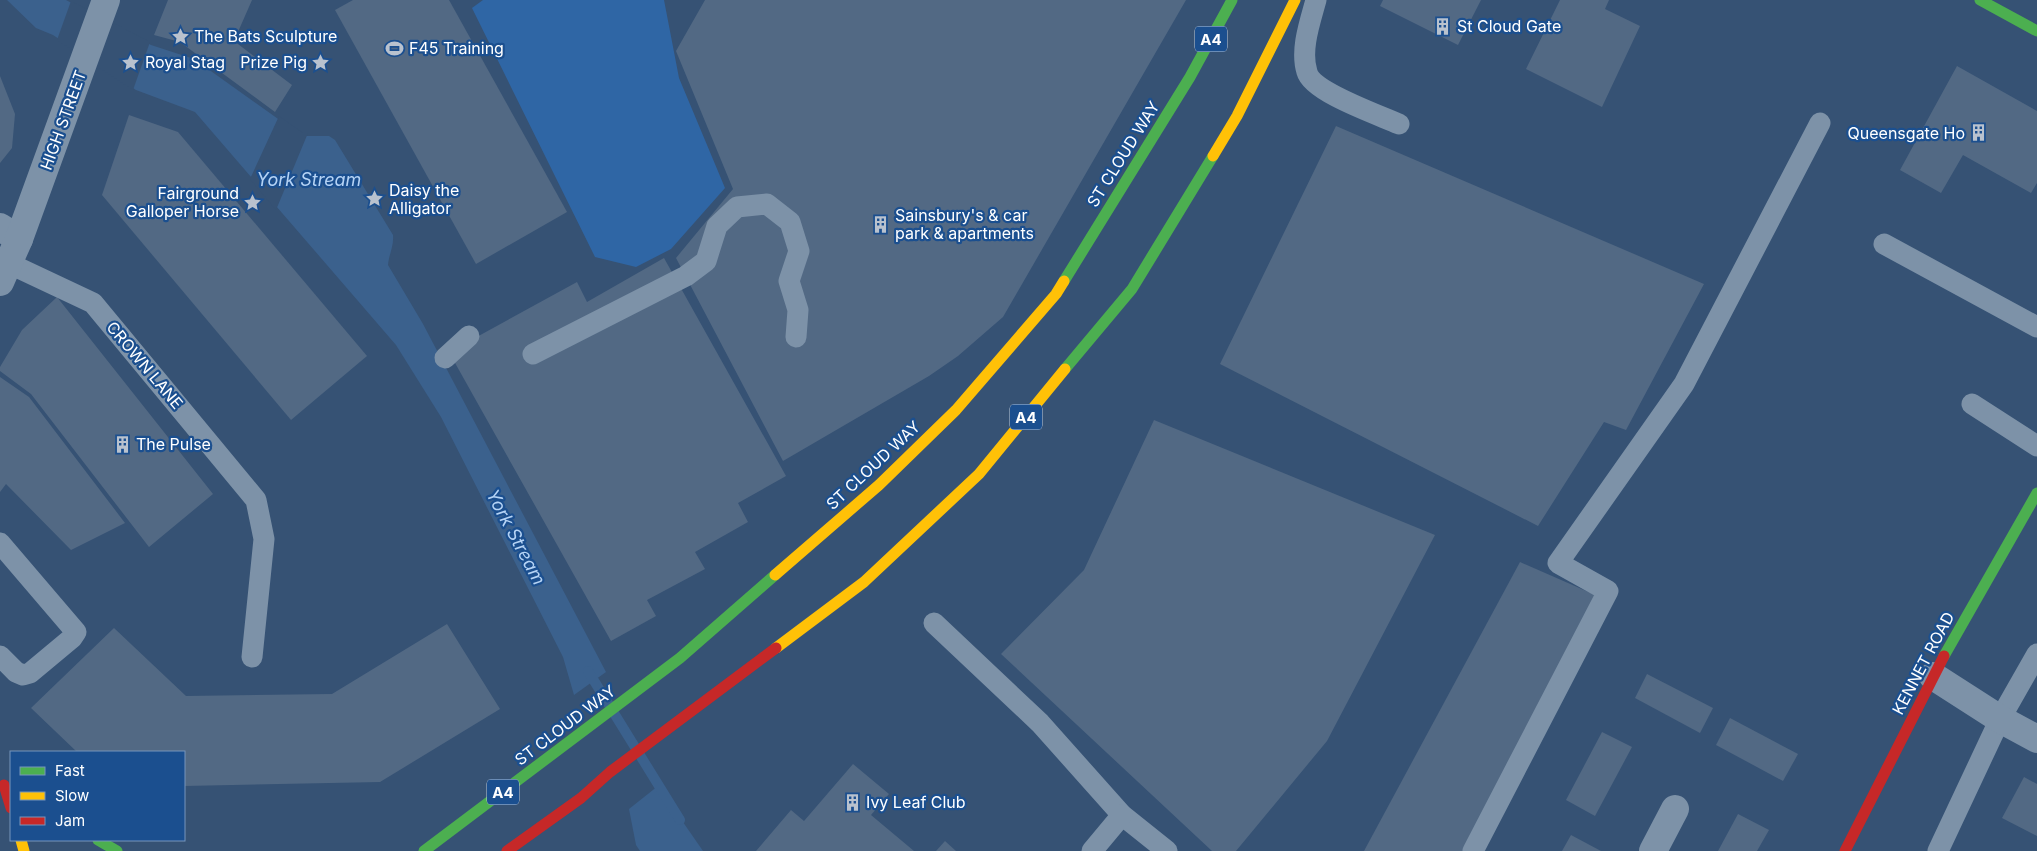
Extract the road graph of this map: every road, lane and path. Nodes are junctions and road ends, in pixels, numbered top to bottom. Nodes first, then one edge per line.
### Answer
1 (1232, 0) edge
2 (1295, 0) edge
3 (1316, 0) edge
4 (1980, 0) edge
5 (104, 6) edge
6 (2037, 30) edge
7 (1820, 123) dead end
8 (1399, 124) dead end
9 (1884, 244) dead end
10 (7, 253) edge
11 (2037, 327) edge
12 (469, 336) dead end
13 (796, 337) dead end
14 (533, 354) dead end
15 (445, 358) dead end
16 (1972, 404) dead end
17 (2037, 446) edge
18 (2037, 493) edge
19 (0, 543) edge
20 (934, 623) dead end
21 (2037, 654) edge
22 (0, 656) edge
23 (252, 657) dead end
24 (1933, 676) junction
25 (2000, 719) junction
26 (2037, 739) edge
27 (5, 785) edge
28 (10, 804) edge
29 (1675, 810) dead end
30 (1122, 815) junction
31 (100, 841) edge
32 (117, 851) edge
33 (424, 851) edge
34 (507, 851) edge
35 (1092, 851) edge
36 (1167, 851) edge
37 (1473, 851) edge
38 (1653, 851) edge
39 (1845, 851) edge
40 (1938, 851) edge

1 - 33 main road, ST CLOUD WAY / A4
2 - 34 main road, A4
3 - 8 lane
4 - 6 main road
5 - 10 street, HIGH STREET
7 - 37 lane
9 - 11 lane
10 - 23 lane, CROWN LANE
12 - 15 lane
13 - 14 lane
16 - 17 lane
18 - 24 main road, KENNET ROAD
19 - 22 lane
20 - 30 lane
21 - 25 lane
24 - 25 street
24 - 39 main road, KENNET ROAD
25 - 26 street
25 - 40 lane
27 - 28 main road
29 - 38 street
30 - 35 lane
30 - 36 lane
31 - 32 main road

